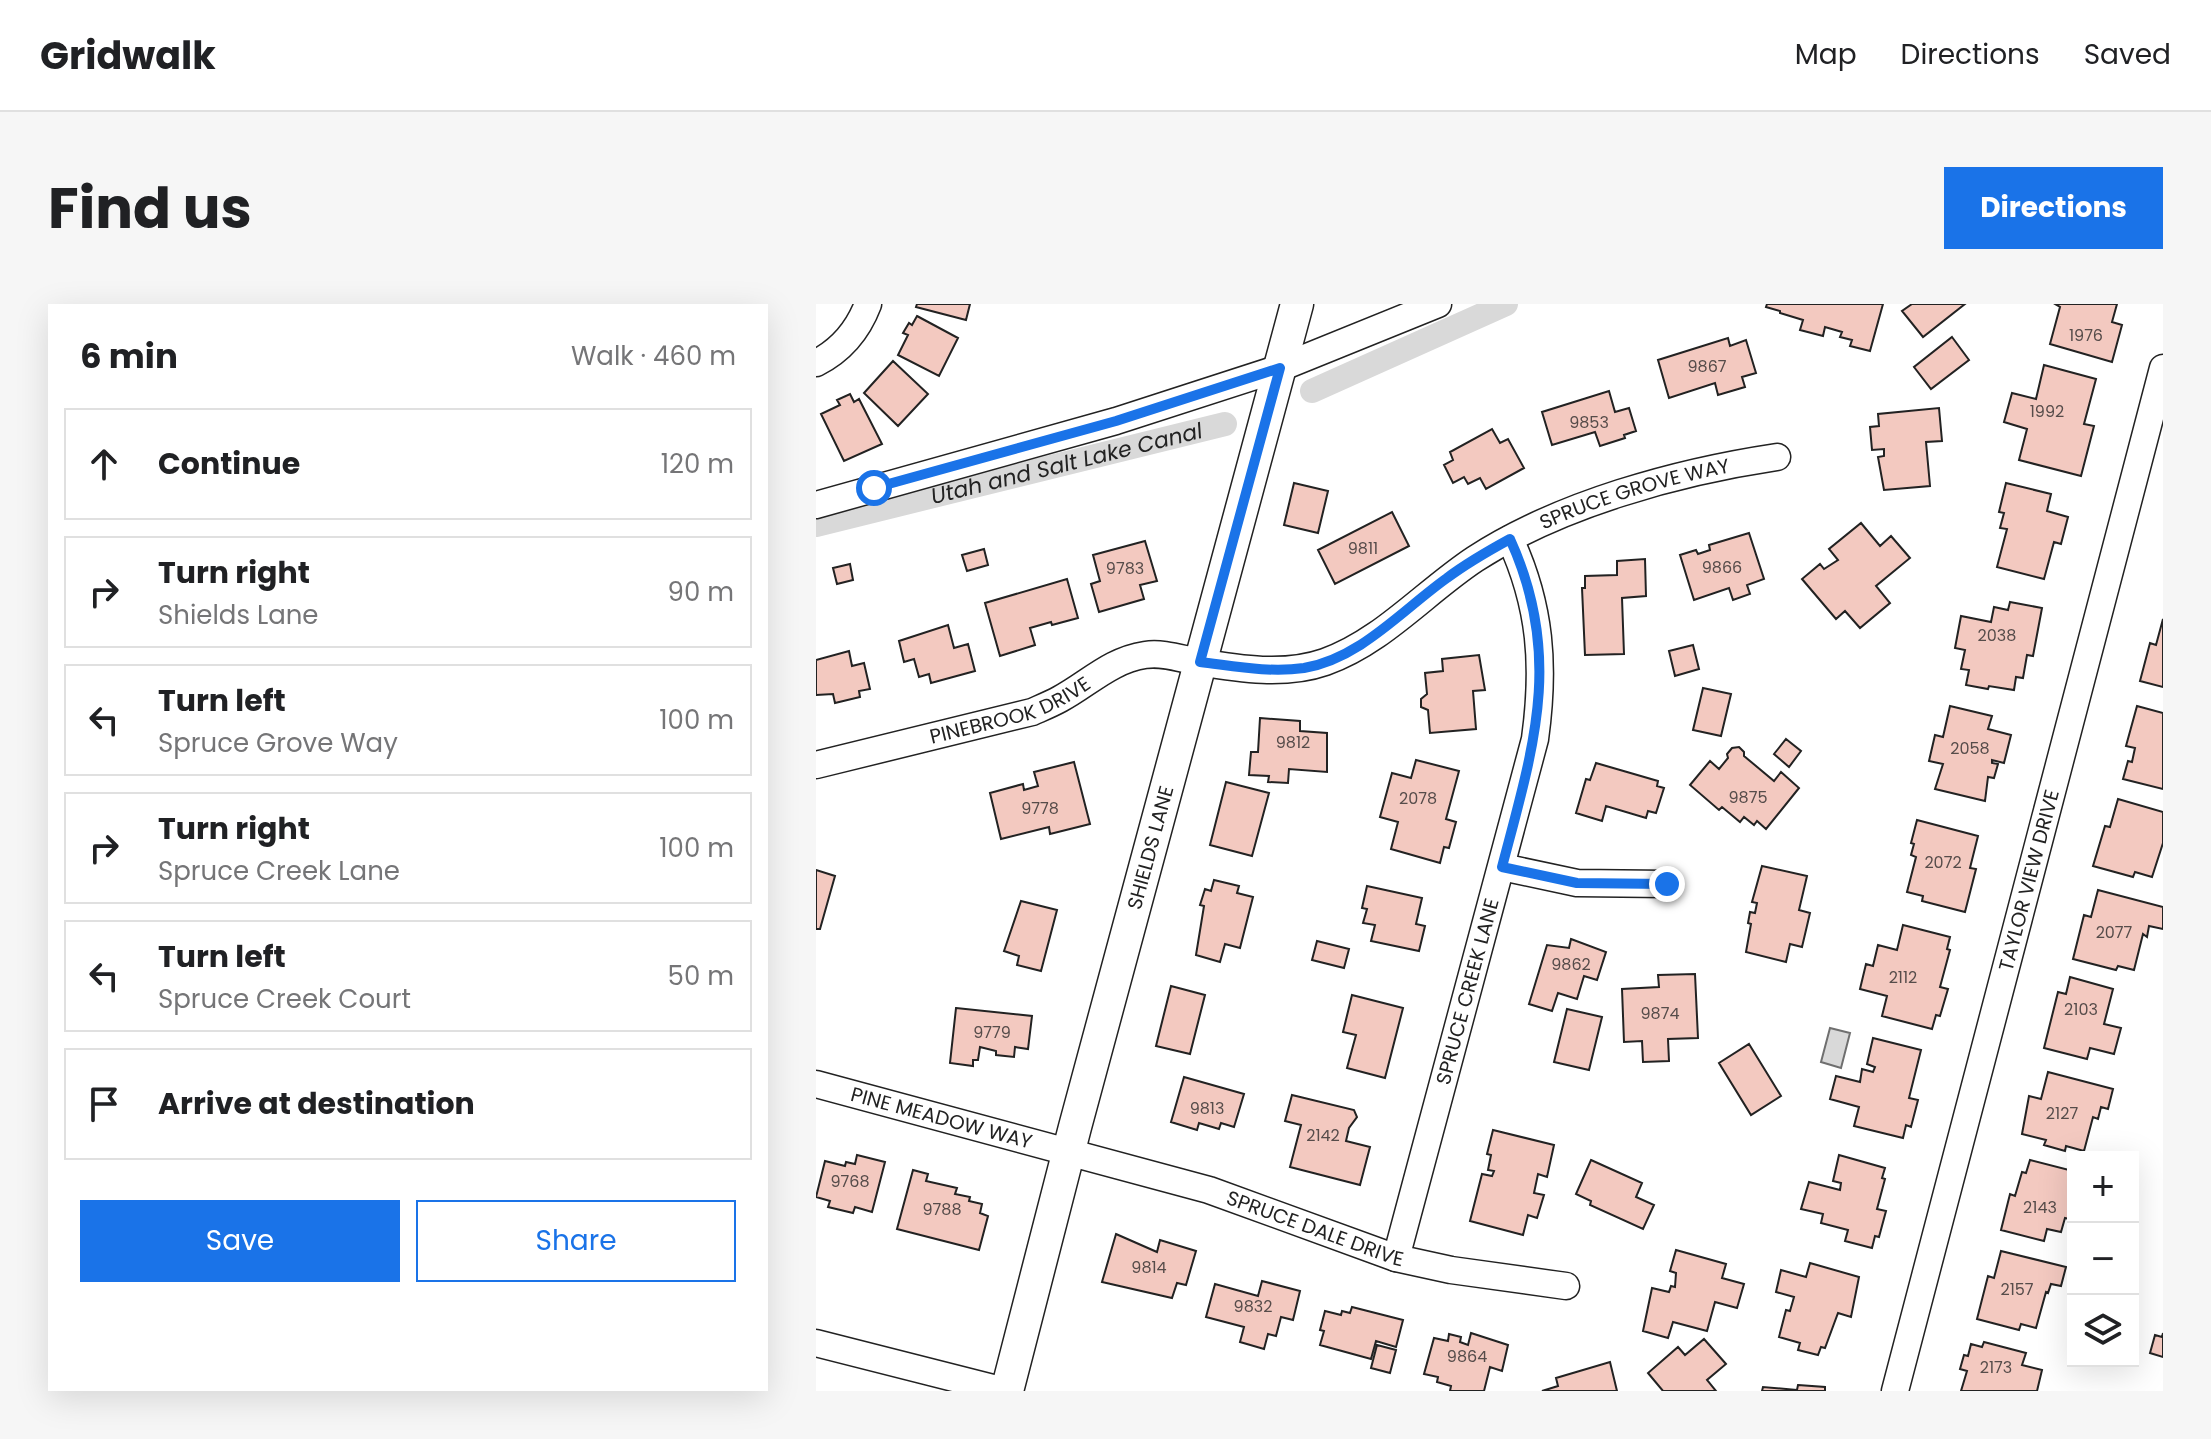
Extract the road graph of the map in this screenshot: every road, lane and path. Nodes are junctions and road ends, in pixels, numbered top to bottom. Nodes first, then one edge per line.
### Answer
1 (868, 304) edge
2 (1297, 304) edge
3 (1438, 304) edge
4 (816, 363) edge
5 (1280, 368) junction
6 (2163, 368) edge
7 (1777, 457) dead end
8 (816, 505) edge
9 (1510, 539) junction
10 (1200, 662) junction
11 (816, 765) edge
12 (1502, 867) junction
13 (1667, 884) dead end
14 (816, 1084) edge
15 (1069, 1152) junction
16 (1396, 1258) junction
17 (1566, 1286) dead end
18 (816, 1343) edge
19 (1006, 1391) edge
20 (1895, 1391) edge

1 - 4 street
2 - 5 main road, SHIELDS LANE
3 - 5 street
5 - 8 street
5 - 10 main road, SHIELDS LANE
6 - 20 street, TAYLOR VIEW DRIVE
7 - 9 street, SPRUCE GROVE WAY
9 - 10 street, SPRUCE GROVE WAY
9 - 12 street, SPRUCE CREEK LANE
10 - 11 street, PINEBROOK DRIVE
10 - 15 main road, SHIELDS LANE
12 - 13 street
12 - 16 street, SPRUCE CREEK LANE
14 - 15 street, PINE MEADOW WAY
15 - 16 street, SPRUCE DALE DRIVE
15 - 19 main road, SHIELDS LANE
16 - 17 street, SPRUCE DALE DRIVE
18 - 19 street

